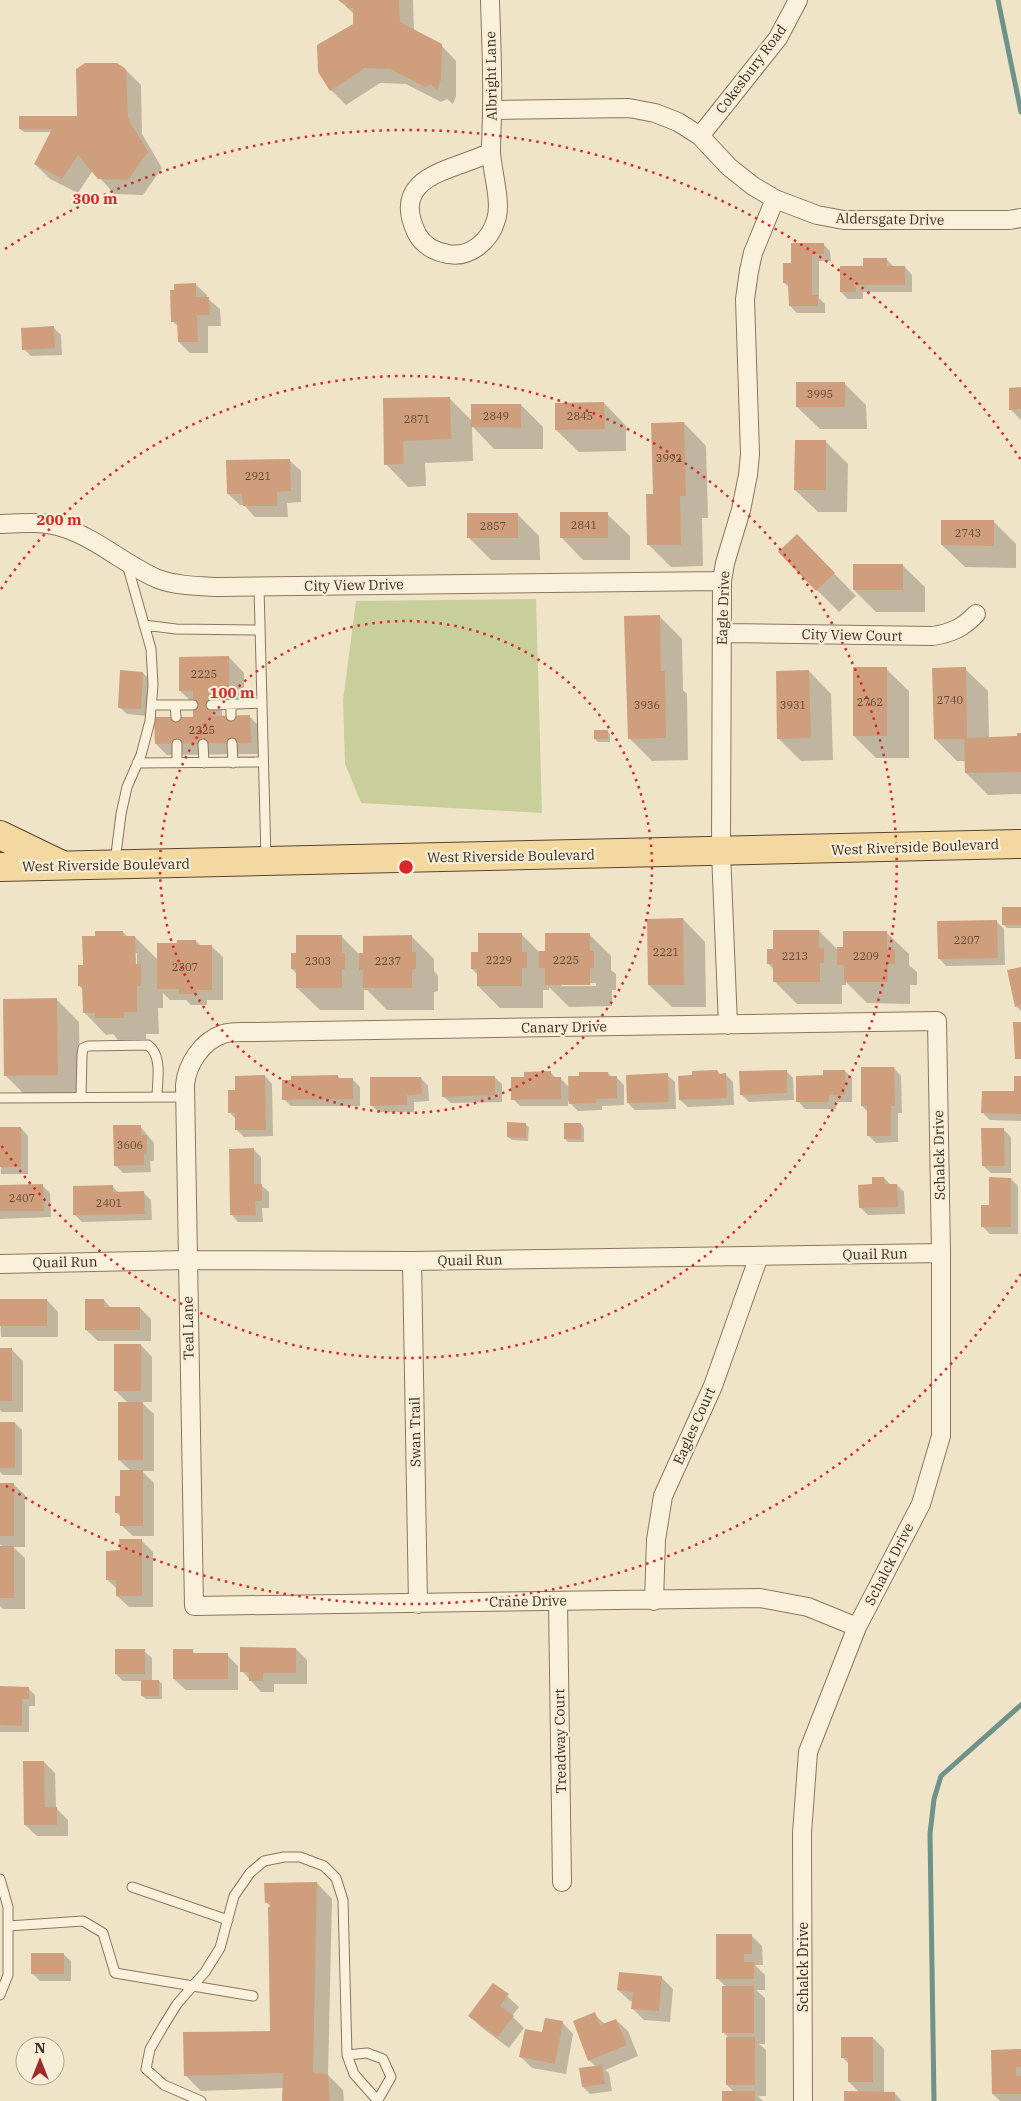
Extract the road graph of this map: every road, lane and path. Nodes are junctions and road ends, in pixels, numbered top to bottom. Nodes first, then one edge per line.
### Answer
1 (490, 0) edge
2 (798, 0) edge
3 (492, 110) junction
4 (700, 136) junction
5 (491, 152) junction
6 (775, 199) junction
7 (1021, 218) edge
8 (0, 524) edge
9 (126, 562) junction
10 (722, 581) junction
11 (259, 587) junction
12 (976, 614) dead end
13 (144, 625) junction
14 (260, 630) junction
15 (722, 633) junction
16 (262, 703) junction
17 (231, 704) junction
18 (152, 705) junction
19 (175, 705) junction
20 (193, 705) dead end
21 (211, 705) dead end
22 (231, 716) dead end
23 (176, 717) dead end
24 (232, 743) dead end
25 (176, 744) dead end
26 (203, 744) dead end
27 (263, 762) junction
28 (138, 763) junction
29 (177, 763) junction
30 (204, 763) junction
31 (233, 763) junction
32 (0, 834) edge
33 (1021, 844) edge
34 (721, 852) junction
35 (266, 862) junction
36 (114, 865) junction
37 (64, 866) junction
38 (0, 867) edge
39 (0, 885) edge
40 (937, 1021) joint
41 (728, 1024) junction
42 (199, 1052) joint
43 (81, 1097) junction
44 (157, 1097) junction
45 (185, 1097) junction
46 (0, 1098) edge
47 (941, 1253) junction
48 (759, 1256) junction
49 (187, 1260) junction
50 (412, 1261) junction
51 (0, 1264) edge
52 (558, 1601) junction
53 (654, 1601) junction
54 (418, 1604) junction
55 (194, 1606) joint
56 (857, 1627) junction
57 (0, 1879) edge
58 (562, 1882) dead end
59 (132, 1886) dead end
60 (228, 1920) junction
61 (8, 1926) junction
62 (194, 1987) junction
63 (0, 1995) edge
64 (254, 1996) dead end
65 (347, 2055) junction
66 (201, 2101) edge
67 (378, 2101) edge
68 (803, 2101) edge

1 - 3 street, Albright Lane
2 - 4 street, Cokesbury Road
3 - 4 street, Aldersgate Drive
3 - 5 street, Albright Lane
4 - 6 street, Aldersgate Drive
5 - 5 street, Albright Lane
6 - 7 street, Aldersgate Drive
6 - 10 street, Eagle Drive
8 - 9 street, City View Drive
9 - 11 street, City View Drive
9 - 13 lane
10 - 11 street, City View Drive
10 - 15 street, Eagle Drive
11 - 14 lane
12 - 15 street, City View Court
13 - 14 lane
13 - 18 lane
14 - 16 lane
15 - 34 street, Eagle Drive
16 - 17 lane
16 - 27 lane
17 - 21 lane
17 - 22 lane
18 - 19 lane
18 - 28 lane
19 - 20 lane
19 - 23 lane
24 - 31 lane
25 - 29 lane
26 - 30 lane
27 - 31 lane
27 - 35 lane
28 - 29 lane
28 - 36 lane
29 - 30 lane
30 - 31 lane
32 - 37 main road
33 - 34 main road, West Riverside Boulevard
34 - 35 main road, West Riverside Boulevard
34 - 41 street, Eagle Drive
35 - 36 main road, West Riverside Boulevard
36 - 37 main road, West Riverside Boulevard
37 - 38 main road, West Riverside Boulevard
37 - 39 main road
40 - 41 street, Canary Drive
40 - 47 street, Schalck Drive
41 - 42 street, Canary Drive
42 - 45 street, Teal Lane
43 - 44 lane
43 - 44 lane
43 - 46 lane
44 - 45 lane
45 - 49 street, Teal Lane
47 - 48 street, Quail Run
47 - 56 street, Schalck Drive
48 - 50 street, Quail Run
48 - 53 street, Eagles Court
49 - 50 street, Quail Run
49 - 51 street, Quail Run
49 - 55 street, Teal Lane
50 - 54 street, Swan Trail
52 - 53 street, Crane Drive
52 - 54 street, Crane Drive
52 - 58 street, Treadway Court
53 - 56 street, Crane Drive
54 - 55 street, Crane Drive
56 - 68 street, Schalck Drive
57 - 61 lane
59 - 60 lane
60 - 62 lane
60 - 65 lane
61 - 62 lane
61 - 63 lane
62 - 64 lane
62 - 66 lane
65 - 67 lane
65 - 67 lane

